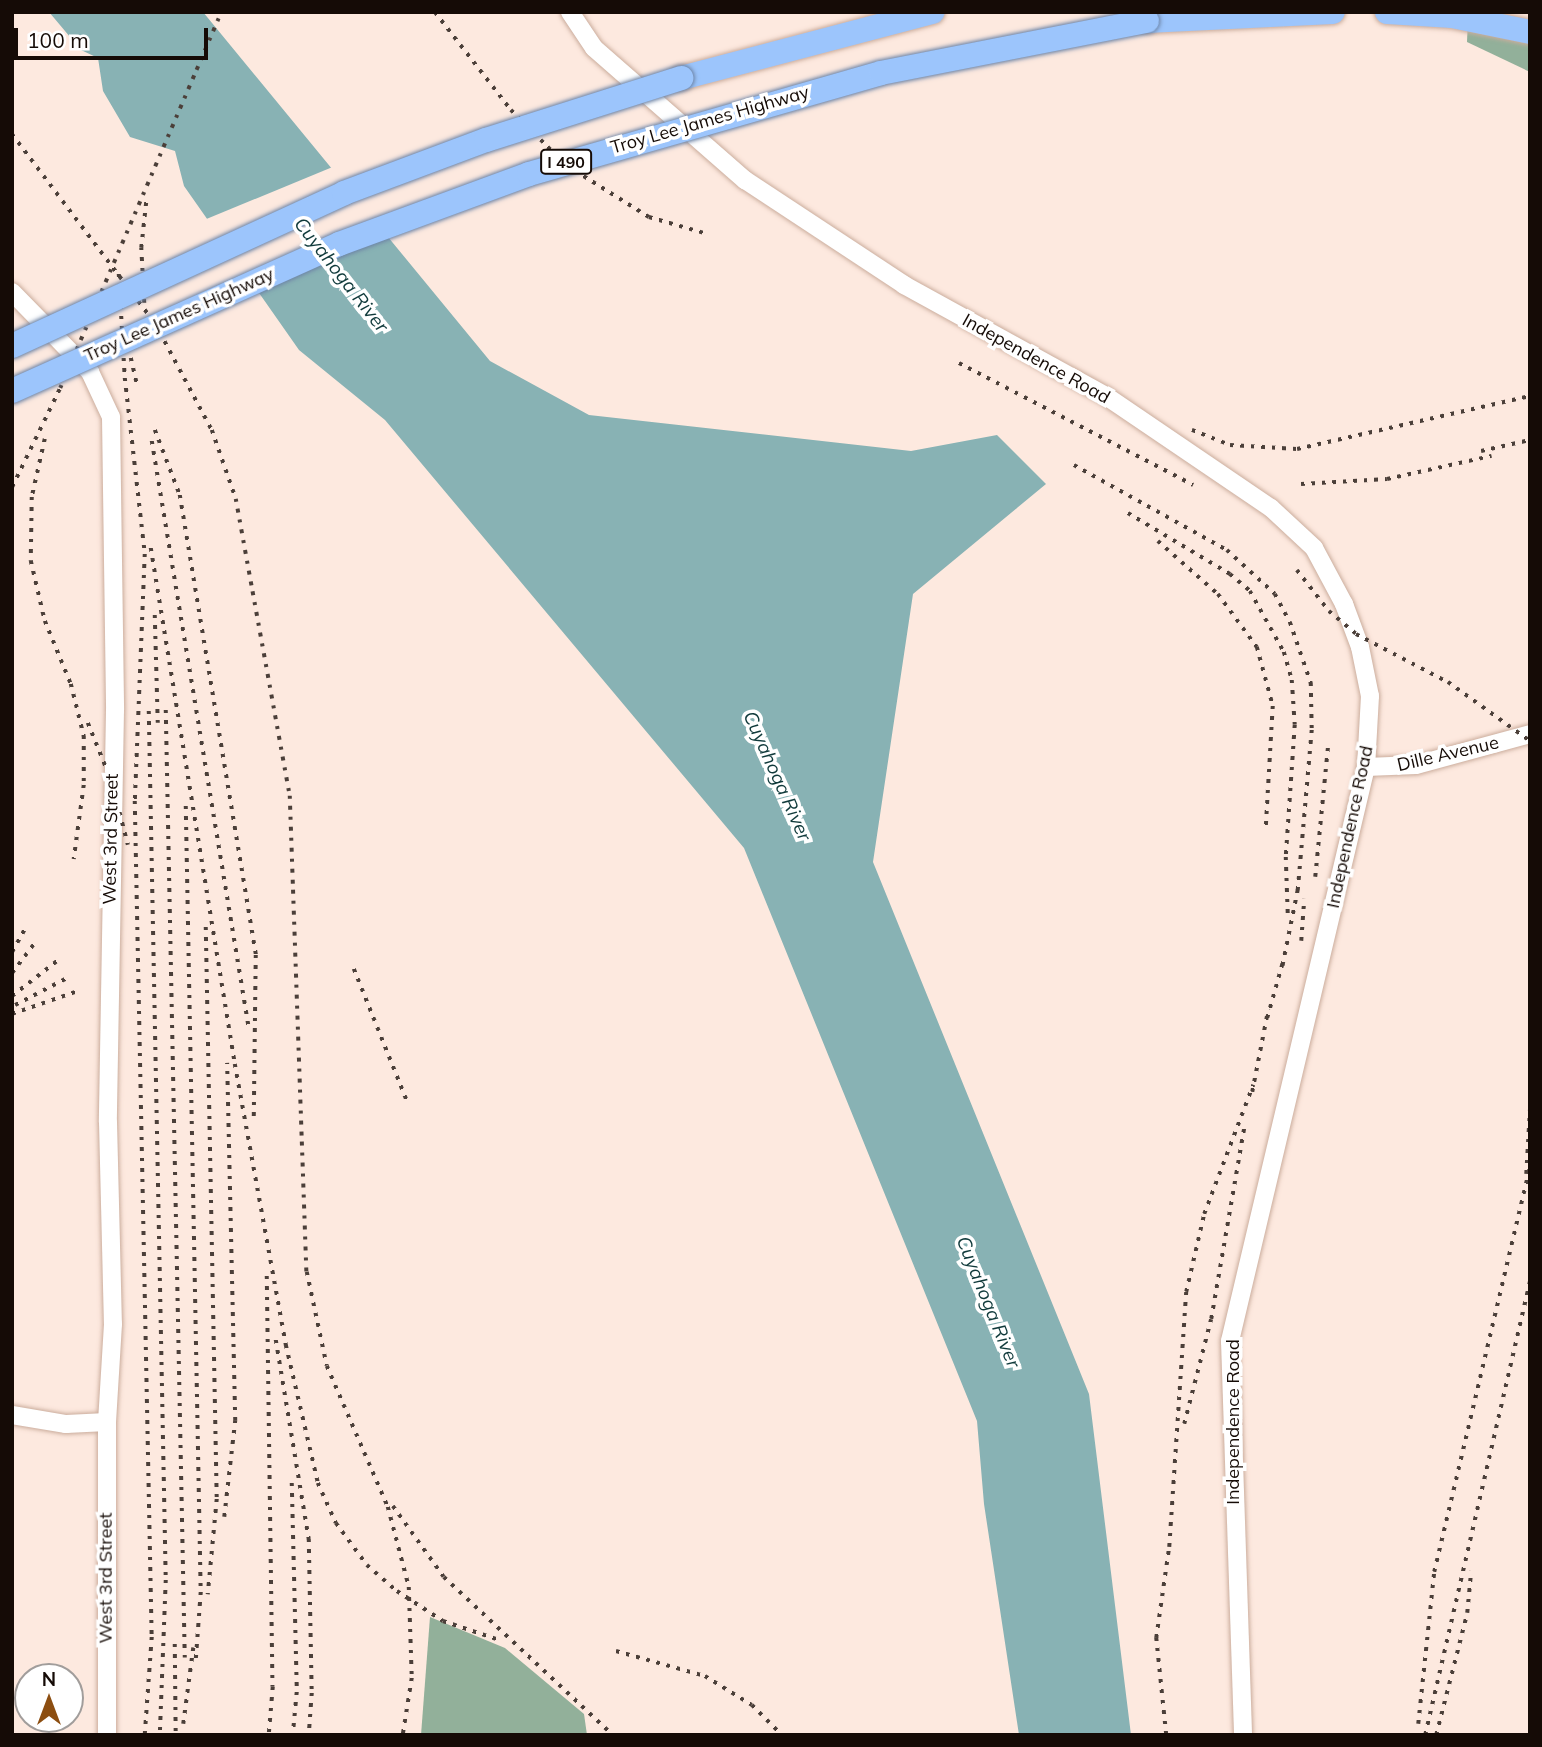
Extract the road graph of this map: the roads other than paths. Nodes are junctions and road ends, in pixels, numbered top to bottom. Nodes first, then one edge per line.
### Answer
1 (570, 12) edge
2 (861, 12) edge
3 (932, 12) edge
4 (1196, 12) edge
5 (1333, 12) edge
6 (1387, 12) edge
7 (1147, 21) junction
8 (1530, 32) edge
9 (803, 43) junction
10 (12, 292) edge
11 (12, 346) edge
12 (12, 391) edge
13 (1530, 734) edge
14 (1366, 767) junction
15 (12, 1415) edge
16 (107, 1422) junction
17 (107, 1735) edge
18 (1243, 1735) edge

1 - 14 street, Independence Road
2 - 9 highway
3 - 9 highway, I 490
4 - 7 highway, Troy Lee James Highway / I 490
5 - 7 highway
6 - 8 highway
7 - 12 highway, Troy Lee James Highway / I 490, bridge
9 - 11 highway, I 490, bridge
10 - 16 street, West 3rd Street
13 - 14 street, Dille Avenue
14 - 18 street, Independence Road
15 - 16 street
16 - 17 street, West 3rd Street

